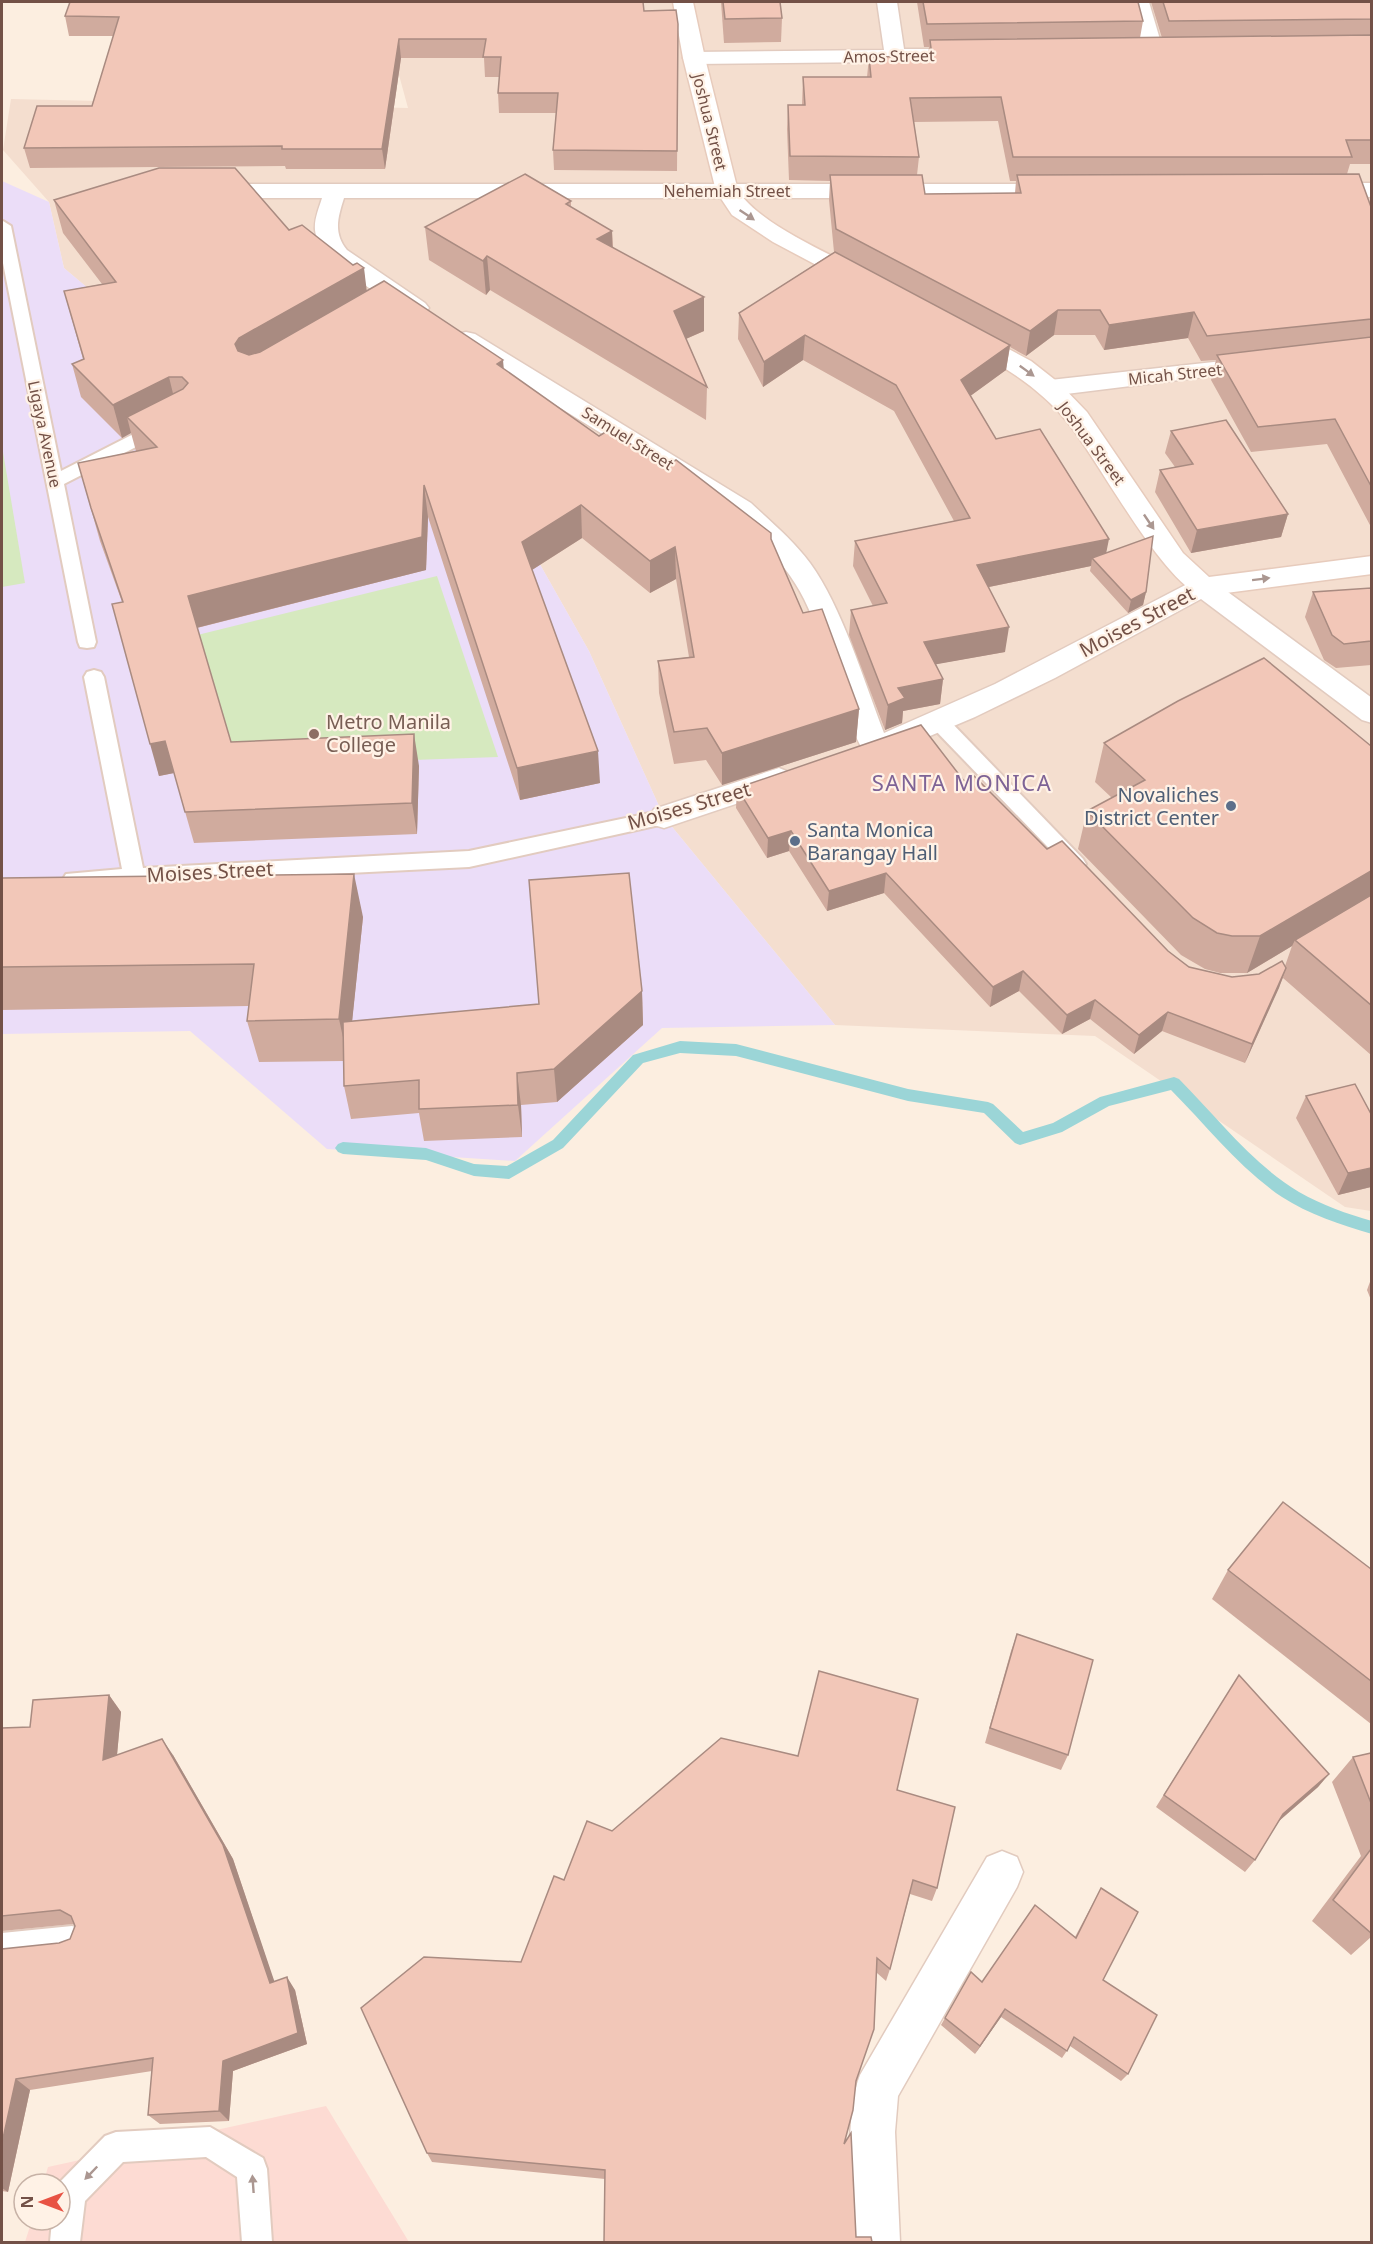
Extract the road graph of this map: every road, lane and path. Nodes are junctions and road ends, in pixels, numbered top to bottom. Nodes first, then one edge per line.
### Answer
1 (683, 2) edge
2 (887, 2) edge
3 (1139, 2) edge
4 (1131, 53) edge
5 (1154, 53) junction
6 (1177, 53) edge
7 (990, 55) edge
8 (895, 56) junction
9 (694, 58) junction
10 (1300, 190) edge
11 (1371, 190) edge
12 (186, 191) edge
13 (1085, 191) edge
14 (335, 192) junction
15 (727, 192) junction
16 (3, 226) edge
17 (886, 293) edge
18 (948, 327) edge
19 (1276, 363) edge
20 (1050, 388) junction
21 (174, 421) edge
22 (55, 481) junction
23 (1371, 565) edge
24 (1203, 586) junction
25 (87, 642) dead end
26 (94, 677) dead end
27 (1371, 713) edge
28 (940, 723) junction
29 (864, 751) joint
30 (808, 769) edge
31 (664, 817) joint
32 (134, 875) junction
33 (1089, 877) edge
34 (57, 880) edge
35 (1002, 1872) dead end
36 (72, 1940) edge
37 (2, 1947) edge
38 (64, 2242) edge
39 (257, 2242) edge
40 (877, 2242) edge

1 - 9 street, Joshua Street
2 - 8 street
3 - 5 street
4 - 5 street
5 - 6 street
7 - 8 street, Amos Street
8 - 9 street, Amos Street
9 - 15 street, Joshua Street
10 - 11 street
12 - 14 street, Nehemiah Street
13 - 15 street, Nehemiah Street
14 - 15 street, Nehemiah Street
14 - 29 street, Samuel Street
15 -> 17 street, Joshua Street
16 - 22 lane, Ligaya Avenue
18 -> 20 street, Joshua Street
19 - 20 street, Micah Street
20 -> 24 street, Joshua Street
21 - 22 lane
22 - 25 lane, Ligaya Avenue
24 -> 23 street, Moises Street
24 - 27 street, Joshua Street
24 - 28 street, Moises Street
26 - 32 lane
28 - 29 street, Moises Street
28 - 33 lane
30 - 31 street, Moises Street
31 - 32 lane, Moises Street
32 - 34 lane, Moises Street
35 - 40 street
36 - 37 lane
39 -> 38 lane

